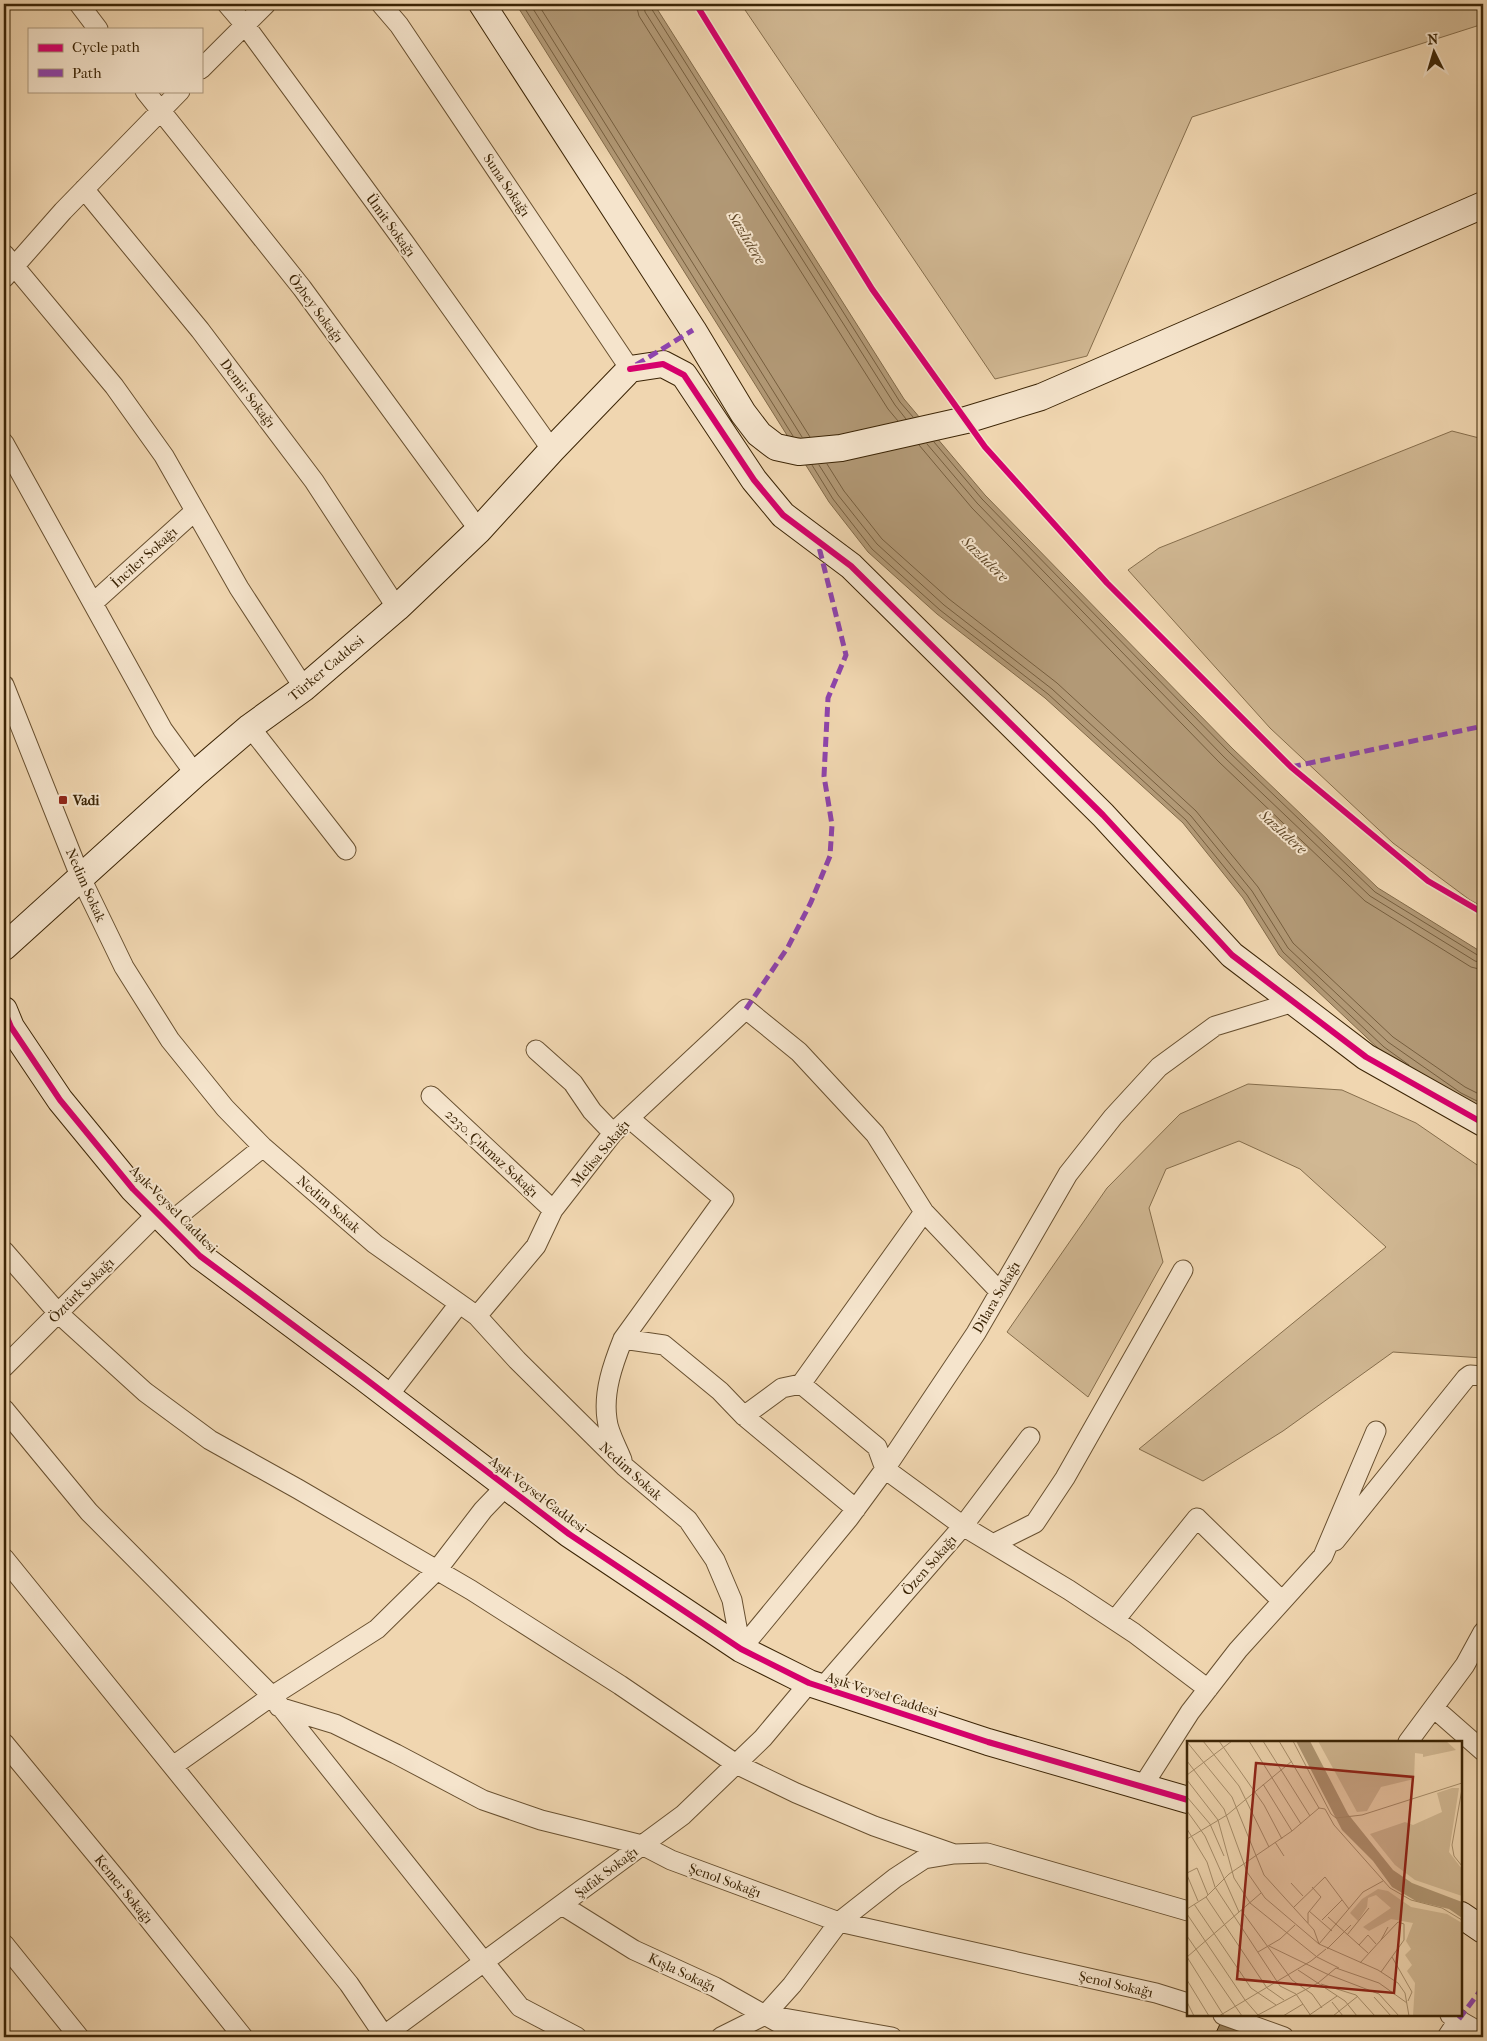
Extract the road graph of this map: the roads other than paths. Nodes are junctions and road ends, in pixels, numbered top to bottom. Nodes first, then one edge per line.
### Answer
1 (79, 4) edge
2 (227, 4) edge
3 (266, 4) edge
4 (381, 4) edge
5 (482, 4) edge
6 (245, 25) junction
7 (97, 28) edge
8 (202, 68) edge
9 (146, 92) edge
10 (179, 92) edge
11 (160, 111) junction
12 (84, 189) junction
13 (1483, 205) edge
14 (7, 266) edge
15 (630, 369) junction
16 (4, 443) edge
17 (552, 450) junction
18 (196, 511) junction
19 (479, 530) junction
20 (93, 603) junction
21 (397, 608) junction
22 (4, 685) edge
23 (304, 688) junction
24 (250, 727) junction
25 (195, 774) junction
26 (346, 850) dead end
27 (80, 876) junction
28 (4, 947) edge
29 (1294, 1002) junction
30 (4, 1010) edge
31 (536, 1050) dead end
32 (431, 1096) dead end
33 (629, 1118) junction
34 (1483, 1123) edge
35 (613, 1133) junction
36 (263, 1147) junction
37 (553, 1210) junction
38 (924, 1212) junction
39 (163, 1219) junction
40 (4, 1251) edge
41 (1183, 1270) dead end
42 (1000, 1292) junction
43 (459, 1304) junction
44 (58, 1313) junction
45 (477, 1316) junction
46 (623, 1339) junction
47 (4, 1367) edge
48 (1483, 1376) edge
49 (801, 1384) junction
50 (388, 1396) junction
51 (4, 1409) edge
52 (744, 1416) junction
53 (1376, 1431) dead end
54 (1030, 1436) dead end
55 (625, 1467) junction
56 (885, 1469) junction
57 (506, 1486) junction
58 (856, 1509) junction
59 (962, 1526) junction
60 (993, 1544) junction
61 (1323, 1556) junction
62 (4, 1558) edge
63 (437, 1570) junction
64 (1282, 1601) junction
65 (1115, 1620) junction
66 (1483, 1632) edge
67 (741, 1649) junction
68 (815, 1686) junction
69 (1208, 1689) junction
70 (275, 1702) junction
71 (1434, 1708) junction
72 (1409, 1741) edge
73 (4, 1743) edge
74 (1483, 1751) edge
75 (736, 1764) junction
76 (173, 1766) junction
77 (1142, 1786) junction
78 (1187, 1800) edge
79 (642, 1845) junction
80 (954, 1854) junction
81 (562, 1904) junction
82 (1187, 1911) edge
83 (1462, 1916) edge
84 (839, 1922) junction
85 (1483, 1930) edge
86 (4, 1944) edge
87 (484, 1962) junction
88 (1187, 2004) edge
89 (764, 2015) junction
90 (1226, 2016) edge
91 (1454, 2017) edge
92 (1483, 2034) edge
93 (80, 2037) edge
94 (243, 2037) edge
95 (384, 2037) edge
96 (577, 2037) edge
97 (721, 2037) edge
98 (804, 2037) edge
99 (892, 2037) edge
100 (1284, 2037) edge
101 (1447, 2037) edge

1 - 7 street
2 - 6 street, Ümit Sokağı
3 - 6 street
4 - 15 street, Suna Sokağı
5 - 13 street
6 - 8 street
6 - 17 street, Ümit Sokağı
9 - 11 street, Özbey Sokağı
10 - 11 street
11 - 12 street
11 - 19 street, Özbey Sokağı
12 - 14 street
12 - 21 street, Demir Sokağı
14 - 18 street
15 - 17 street, Türker Caddesi
15 - 29 street
16 - 20 street
17 - 19 street, Türker Caddesi
18 - 20 street, İnciler Sokağı
18 - 23 street
19 - 21 street, Türker Caddesi
20 - 25 street
21 - 23 street, Türker Caddesi
22 - 27 street, Nedim Sokak
23 - 24 street, Türker Caddesi
24 - 25 street, Türker Caddesi
24 - 26 street
25 - 27 street, Türker Caddesi
27 - 28 street, Türker Caddesi
27 - 36 street, Nedim Sokak
29 - 34 street
29 - 42 street, Dilara Sokağı
30 - 39 street, Aşık Veysel Caddesi
31 - 35 street
32 - 37 street, 2230. Çıkmaz Sokağı
33 - 35 street, Melisa Sokağı
33 - 38 street, Melisa Sokağı
33 - 46 street
35 - 37 street, Melisa Sokağı
36 - 39 street, Öztürk Sokağı
36 - 43 street, Nedim Sokak
37 - 45 street, Melisa Sokağı
38 - 42 street
38 - 49 street
39 - 44 street, Öztürk Sokağı
39 - 50 street, Aşık Veysel Caddesi
40 - 44 street
41 - 60 street
42 - 56 street, Dilara Sokağı
43 - 45 street, Nedim Sokak
43 - 50 street
44 - 47 street, Öztürk Sokağı
44 - 63 street
45 - 55 street, Nedim Sokak
46 - 52 street
46 - 55 street
48 - 61 street
49 - 52 street
49 - 56 street
50 - 57 street, Aşık Veysel Caddesi
51 - 70 street
52 - 58 street
53 - 61 street
54 - 59 street, Özen Sokağı
55 - 67 street, Nedim Sokak
56 - 58 street, Dilara Sokağı
56 - 59 street
57 - 63 street
57 - 67 street, Aşık Veysel Caddesi
58 - 67 street, Dilara Sokağı
59 - 60 street
59 - 68 street, Özen Sokağı
60 - 65 street
61 - 64 street
62 - 76 street
63 - 70 street
63 - 75 street
64 - 65 street
64 - 69 street
65 - 69 street
66 - 71 street
67 - 68 street, Aşık Veysel Caddesi
68 - 75 street, Şafak Sokağı
68 - 77 street, Aşık Veysel Caddesi
69 - 77 street
70 - 76 street
70 - 79 street, Şenol Sokağı
70 - 87 street
71 - 72 street
71 - 74 street
73 - 94 street, Kemer Sokağı
75 - 79 street, Şafak Sokağı
75 - 80 street
76 - 95 street
77 - 78 street, Aşık Veysel Caddesi
79 - 81 street, Şafak Sokağı
79 - 84 street, Şenol Sokağı
80 - 82 street
80 - 84 street
81 - 87 street, Şafak Sokağı
81 - 89 street, Kışla Sokağı
83 - 85 street
84 - 88 street, Şenol Sokağı
84 - 89 street
86 - 93 street
87 - 95 street, Şafak Sokağı
87 - 96 street
89 - 97 street
89 - 98 street, Kışla Sokağı
89 - 99 street
90 - 100 street
91 - 92 street
91 - 101 street

